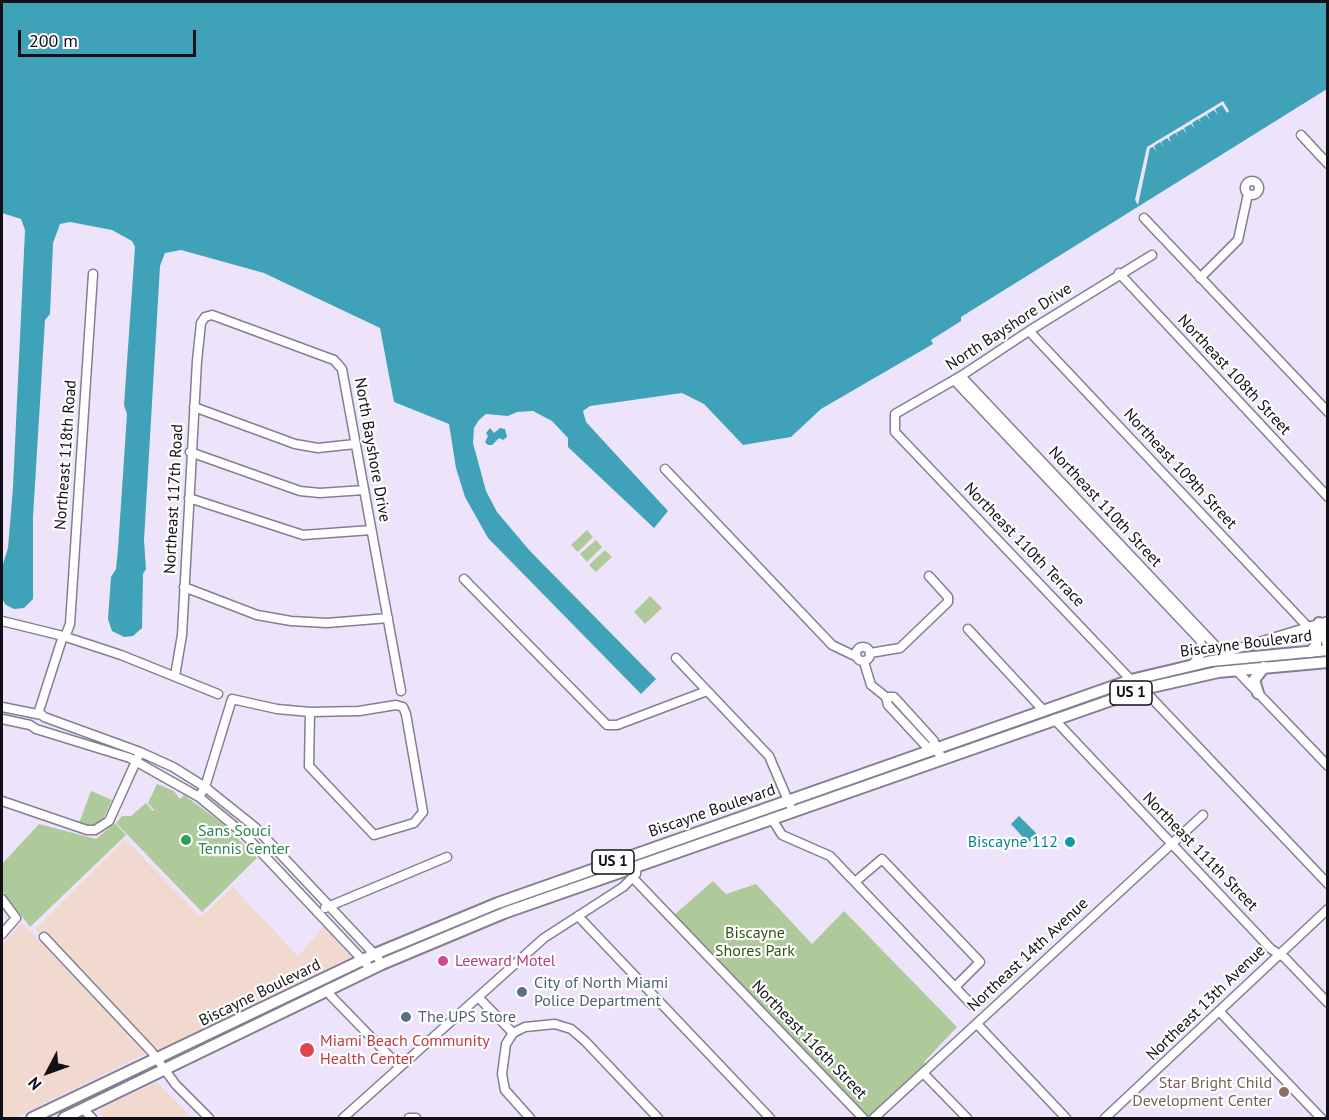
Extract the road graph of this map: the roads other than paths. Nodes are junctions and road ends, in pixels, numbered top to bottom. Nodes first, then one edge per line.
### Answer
1 (1301, 135) dead end
2 (1328, 164) edge
3 (1248, 194) dead end
4 (1144, 218) dead end
5 (1152, 255) dead end
6 (1119, 273) junction
7 (93, 274) dead end
8 (1200, 278) junction
9 (201, 323) joint
10 (1029, 330) junction
11 (957, 378) junction
12 (194, 407) junction
13 (1328, 412) edge
14 (894, 432) joint
15 (356, 444) junction
16 (190, 452) junction
17 (664, 469) dead end
18 (364, 489) junction
19 (1328, 497) edge
20 (189, 498) junction
21 (371, 530) junction
22 (929, 576) dead end
23 (464, 579) dead end
24 (184, 587) junction
25 (388, 618) junction
26 (2, 621) edge
27 (1323, 622) edge
28 (1308, 627) junction
29 (968, 629) dead end
30 (64, 636) junction
31 (1328, 644) edge
32 (1328, 650) edge
33 (1311, 652) junction
34 (870, 653) junction
35 (1225, 656) junction
36 (676, 658) dead end
37 (860, 659) junction
38 (1328, 662) edge
39 (1193, 664) junction
40 (1264, 667) junction
41 (1236, 670) junction
42 (175, 676) junction
43 (1131, 680) junction
44 (1143, 688) junction
45 (401, 691) dead end
46 (707, 691) junction
47 (1258, 693) junction
48 (218, 694) dead end
49 (2, 707) edge
50 (1044, 711) junction
51 (310, 712) junction
52 (39, 715) junction
53 (2, 719) edge
54 (1054, 719) junction
55 (30, 725) junction
56 (40, 729) junction
57 (935, 749) junction
58 (140, 752) junction
59 (943, 758) junction
60 (136, 761) junction
61 (1328, 766) edge
62 (206, 787) junction
63 (200, 798) junction
64 (788, 800) junction
65 (2, 801) edge
66 (792, 811) junction
67 (1203, 815) dead end
68 (772, 819) junction
69 (1172, 845) junction
70 (646, 850) junction
71 (447, 857) dead end
72 (637, 866) junction
73 (633, 878) junction
74 (855, 882) junction
75 (1328, 884) edge
76 (2, 899) edge
77 (330, 906) junction
78 (1328, 909) edge
79 (318, 912) junction
80 (578, 916) junction
81 (2, 934) edge
82 (44, 937) dead end
83 (375, 954) junction
84 (1279, 954) junction
85 (363, 960) junction
86 (382, 964) junction
87 (371, 969) junction
88 (955, 987) junction
89 (328, 989) junction
90 (478, 997) junction
91 (1328, 1003) edge
92 (270, 1004) junction
93 (972, 1005) dead end
94 (1219, 1011) junction
95 (976, 1024) junction
96 (253, 1026) junction
97 (513, 1034) junction
98 (178, 1061) junction
99 (161, 1064) junction
100 (399, 1066) junction
101 (924, 1074) junction
102 (188, 1098) junction
103 (352, 1110) junction
104 (75, 1115) edge
105 (345, 1118) edge
106 (32, 1119) edge
107 (92, 1119) edge
108 (209, 1119) edge
109 (360, 1119) edge
110 (409, 1119) edge
111 (416, 1119) edge
112 (530, 1119) edge
113 (658, 1119) edge
114 (770, 1119) edge
115 (864, 1119) edge
116 (874, 1119) edge
117 (967, 1119) edge
118 (1066, 1119) edge
119 (1105, 1119) edge
120 (1321, 1119) edge

1 - 2 street
3 - 8 street
4 - 8 street
5 - 6 street, North Bayshore Drive
6 - 10 street, North Bayshore Drive
6 - 19 street, Northeast 108th Street
7 - 30 street, Northeast 118th Road
8 - 13 street
9 - 12 street, Northeast 117th Road
9 - 15 street, North Bayshore Drive
10 - 11 street, North Bayshore Drive
10 - 28 street, Northeast 109th Street
11 - 14 street, North Bayshore Drive
11 - 35 street, Northeast 110th Street
11 - 39 street, Northeast 110th Street
12 - 15 street
12 - 16 street, Northeast 117th Road
14 - 43 street, Northeast 110th Terrace
15 - 18 street, North Bayshore Drive
16 - 18 street
16 - 20 street, Northeast 117th Road
17 - 37 street
18 - 21 street, North Bayshore Drive
20 - 21 street
20 - 24 street, Northeast 117th Road
21 - 25 street, North Bayshore Drive
22 - 34 street
23 - 46 street
24 - 25 street
24 - 42 street, Northeast 117th Road
25 - 45 street, North Bayshore Drive
26 - 30 street
27 - 28 street
27 - 31 main road
28 - 33 main road
28 - 35 street
29 - 50 street
30 - 42 street
30 - 52 street, Northeast 118th Road
32 - 33 main road, Biscayne Boulevard / US 1
33 - 35 main road, Biscayne Boulevard / US 1
34 - 37 street
34 - 37 street
35 - 39 main road, Biscayne Boulevard / US 1
36 - 46 street
37 - 57 street
38 - 40 main road, Biscayne Boulevard / US 1
39 - 43 main road, Biscayne Boulevard / US 1
40 - 41 main road, Biscayne Boulevard / US 1
40 - 47 main road
41 - 44 main road, Biscayne Boulevard / US 1
41 - 47 street
42 - 48 street
43 - 50 main road, Biscayne Boulevard / US 1
44 - 54 main road, Biscayne Boulevard / US 1
44 - 75 street
46 - 64 street
47 - 61 street
49 - 52 street
50 - 57 main road, Biscayne Boulevard / US 1
51 - 51 street
51 - 62 street
52 - 55 street
52 - 56 street
52 - 58 street
53 - 55 street
54 - 59 main road, Biscayne Boulevard / US 1
54 - 69 street, Northeast 111th Street
55 - 56 street
56 - 60 street
57 - 59 street
57 - 64 main road, Biscayne Boulevard / US 1
58 - 60 street
58 - 62 street
59 - 66 main road, Biscayne Boulevard / US 1
60 - 63 street
60 - 65 street
62 - 63 street
62 - 77 street
63 - 79 street
64 - 66 street
64 - 70 main road, Biscayne Boulevard / US 1
66 - 68 main road, Biscayne Boulevard / US 1
67 - 69 street, Northeast 14th Avenue
68 - 72 main road, Biscayne Boulevard / US 1
68 - 74 street
69 - 84 street, Northeast 111th Street
69 - 95 street, Northeast 14th Avenue
70 - 72 main road
70 - 83 main road, Biscayne Boulevard / US 1
71 - 77 street
72 - 73 street
72 - 86 main road, Biscayne Boulevard / US 1
73 - 80 street
73 - 115 street, Northeast 116th Street
74 - 88 street
74 - 88 street
76 - 81 street
77 - 79 street
77 - 83 street
78 - 84 street, Northeast 13th Avenue
79 - 85 street
80 - 90 street
80 - 114 street
82 - 99 street
83 - 85 main road, Biscayne Boulevard / US 1
83 - 86 street
84 - 91 street, Northeast 111th Street
84 - 94 street, Northeast 13th Avenue
85 - 87 street
85 - 92 main road, Biscayne Boulevard / US 1
86 - 87 main road, Biscayne Boulevard / US 1
87 - 89 main road, Biscayne Boulevard / US 1
88 - 93 street
89 - 96 main road, Biscayne Boulevard / US 1
89 - 100 street
90 - 97 street
90 - 100 street
92 - 96 main road
92 - 99 main road, Biscayne Boulevard / US 1
94 - 119 street, Northeast 13th Avenue
94 - 120 street
95 - 101 street, Northeast 14th Avenue
95 - 118 street
96 - 98 main road, Biscayne Boulevard / US 1
97 - 112 street
97 - 113 street
98 - 99 main road, Biscayne Boulevard / US 1
98 - 102 street
99 - 102 street
99 - 104 main road, Biscayne Boulevard / US 1
99 - 106 main road, Biscayne Boulevard / US 1
100 - 103 street
101 - 116 street, Northeast 14th Avenue
101 - 117 street
102 - 108 street
103 - 105 street
103 - 109 street
104 - 107 street
110 - 111 street

